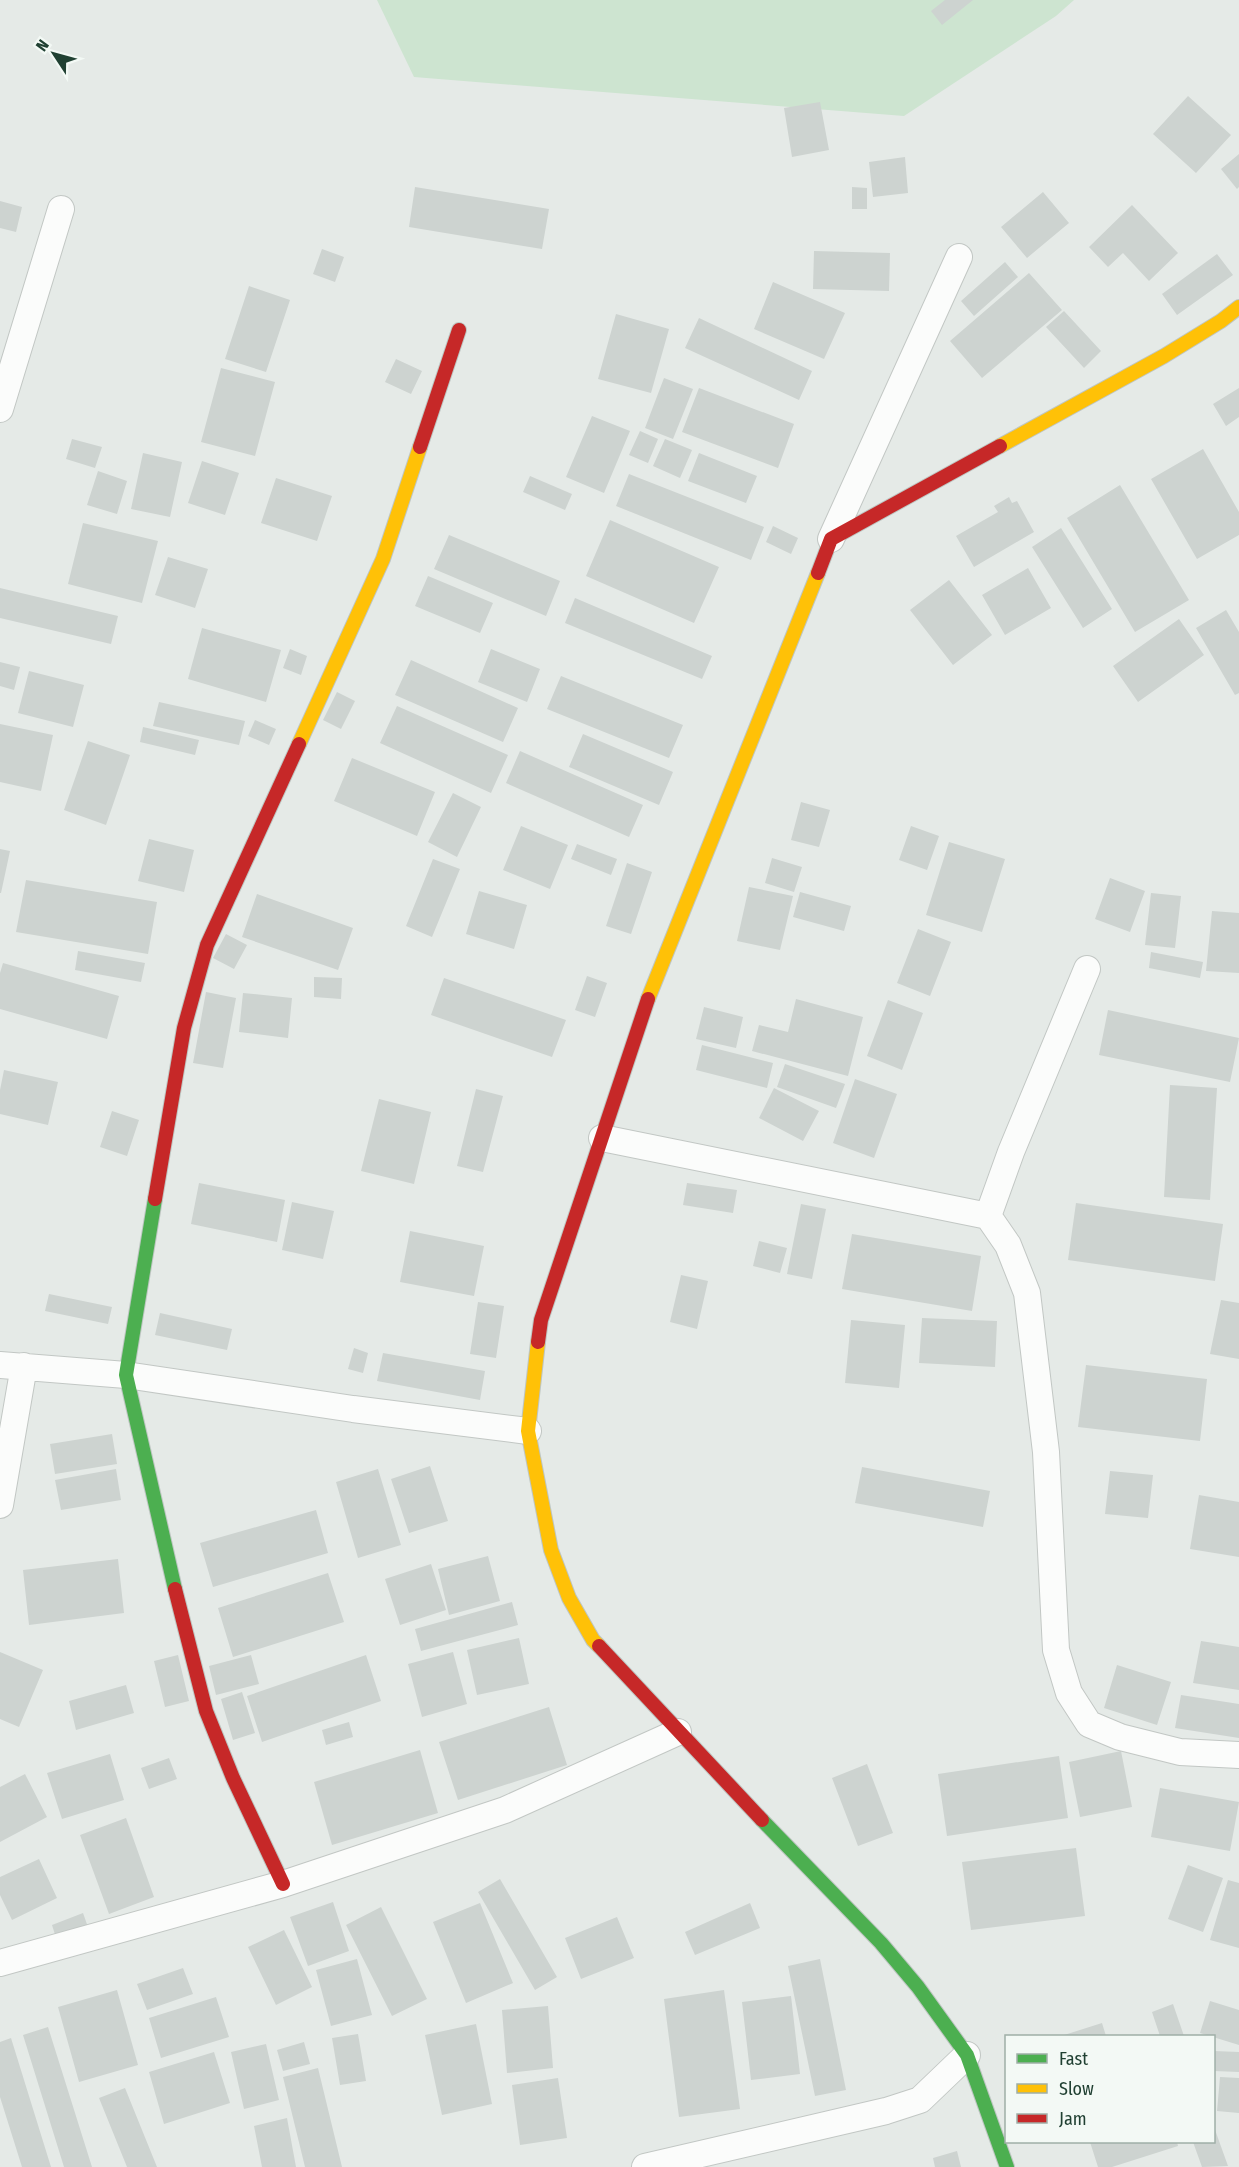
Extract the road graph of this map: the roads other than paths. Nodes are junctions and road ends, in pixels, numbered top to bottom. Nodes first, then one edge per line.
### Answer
1 (61, 209) dead end
2 (959, 257) dead end
3 (1239, 307) edge
4 (459, 330) dead end
5 (0, 409) edge
6 (831, 539) junction
7 (1087, 969) dead end
8 (602, 1138) junction
9 (988, 1216) junction
10 (12, 1365) edge
11 (126, 1375) junction
12 (528, 1431) junction
13 (0, 1505) edge
14 (678, 1732) junction
15 (1239, 1755) edge
16 (282, 1884) junction
17 (0, 1963) edge
18 (967, 2055) junction
19 (674, 2165) edge
20 (645, 2167) edge
21 (1007, 2167) edge

1 - 5 street
2 - 6 street
3 - 6 street
4 - 11 street
6 - 8 street
7 - 9 street
8 - 9 street
8 - 12 street
9 - 15 street
10 - 11 street
10 - 13 street
11 - 12 street
11 - 16 street
12 - 14 street
14 - 16 street
14 - 18 street
16 - 17 street
18 - 19 street
18 - 21 street
19 - 20 street

